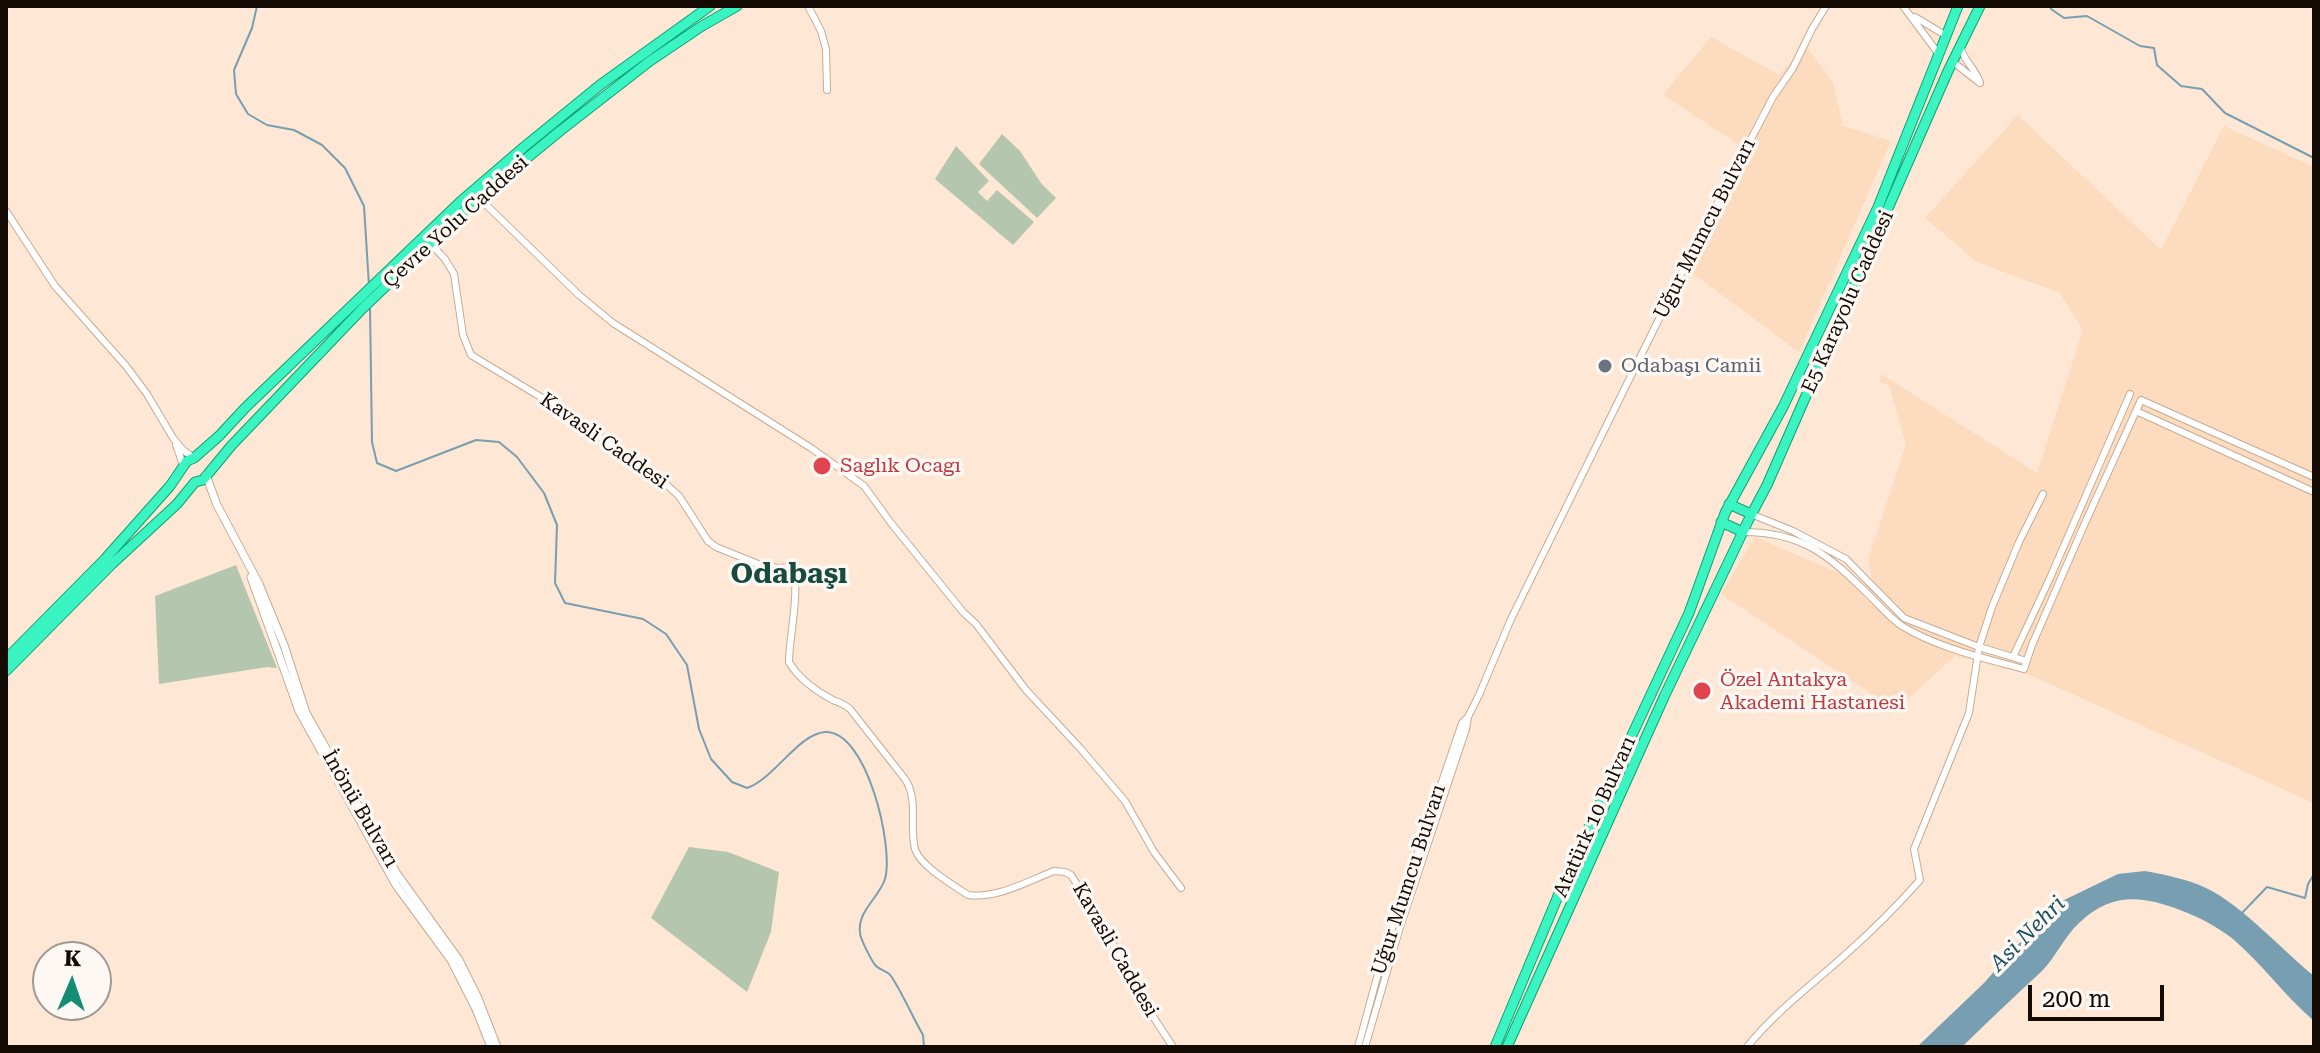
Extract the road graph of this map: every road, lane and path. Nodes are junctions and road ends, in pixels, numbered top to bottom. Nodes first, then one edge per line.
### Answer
1 (710, 6) edge
2 (737, 6) edge
3 (1826, 6) edge
4 (1958, 6) edge
5 (1980, 6) edge
6 (808, 8) edge
7 (1945, 35) junction
8 (1961, 45) junction
9 (1938, 53) junction
10 (1953, 62) junction
11 (827, 90) dead end
12 (479, 198) junction
13 (6, 211) edge
14 (430, 243) junction
15 (392, 274) junction
16 (361, 304) junction
17 (2130, 394) dead end
18 (2136, 411) junction
19 (173, 438) junction
20 (194, 458) junction
21 (183, 468) junction
22 (206, 475) junction
23 (2314, 477) edge
24 (196, 482) junction
25 (2314, 492) edge
26 (2043, 494) dead end
27 (1729, 504) junction
28 (217, 505) junction
29 (1751, 514) junction
30 (1721, 522) junction
31 (1743, 532) junction
32 (1697, 589) joint
33 (1712, 596) joint
34 (1979, 651) junction
35 (6, 659) edge
36 (2012, 661) junction
37 (6, 671) edge
38 (1468, 717) junction
39 (1181, 888) dead end
40 (494, 1047) edge
41 (1173, 1047) edge
42 (1358, 1047) edge
43 (1365, 1047) edge
44 (1495, 1047) edge
45 (1507, 1047) edge
46 (1747, 1047) edge

1 - 15 highway, Çevre Yolu Caddesi
2 - 12 highway, Çevre Yolu Caddesi
3 - 38 street, Uğur Mumcu Bulvarı
4 - 7 highway, E5 Karayolu Caddesi
5 - 8 highway, E5 Karayolu Caddesi
6 - 11 street
7 - 8 highway
7 - 9 highway, E5 Karayolu Caddesi
7 - 9 street
8 - 10 highway, E5 Karayolu Caddesi
8 - 10 street
9 - 10 highway
9 - 27 highway, E5 Karayolu Caddesi
10 - 29 highway, E5 Karayolu Caddesi
12 - 14 highway, Çevre Yolu Caddesi
12 - 39 street
13 - 19 street
14 - 15 highway, Çevre Yolu Caddesi
14 - 41 street, Kavasli Caddesi
15 - 16 highway, Çevre Yolu Caddesi
16 - 20 highway, Çevre Yolu Caddesi
16 - 22 highway, Çevre Yolu Caddesi
17 - 36 street
18 - 23 street
18 - 25 street
18 - 36 street
19 - 20 street
19 - 21 street
20 - 21 highway, Çevre Yolu Caddesi
20 - 22 highway
21 - 24 highway
21 - 35 highway, Çevre Yolu Caddesi
22 - 24 highway, Çevre Yolu Caddesi
22 - 28 main road, İnönü Bulvarı
24 - 28 main road, İnönü Bulvarı
24 - 37 highway, Çevre Yolu Caddesi
26 - 34 street
27 - 29 highway
27 - 30 highway, E5 Karayolu Caddesi
28 - 40 main road, İnönü Bulvarı
29 - 31 highway, E5 Karayolu Caddesi
29 - 34 street
30 - 31 highway
30 - 32 highway, E5 Karayolu Caddesi
31 - 33 highway, E5 Karayolu Caddesi
31 - 34 street
32 - 44 highway, Atatürk 10 Bulvarı
33 - 45 highway, Atatürk 10 Bulvarı
34 - 36 street
34 - 46 street
38 - 42 street, Uğur Mumcu Bulvarı
38 - 43 street, Uğur Mumcu Bulvarı

